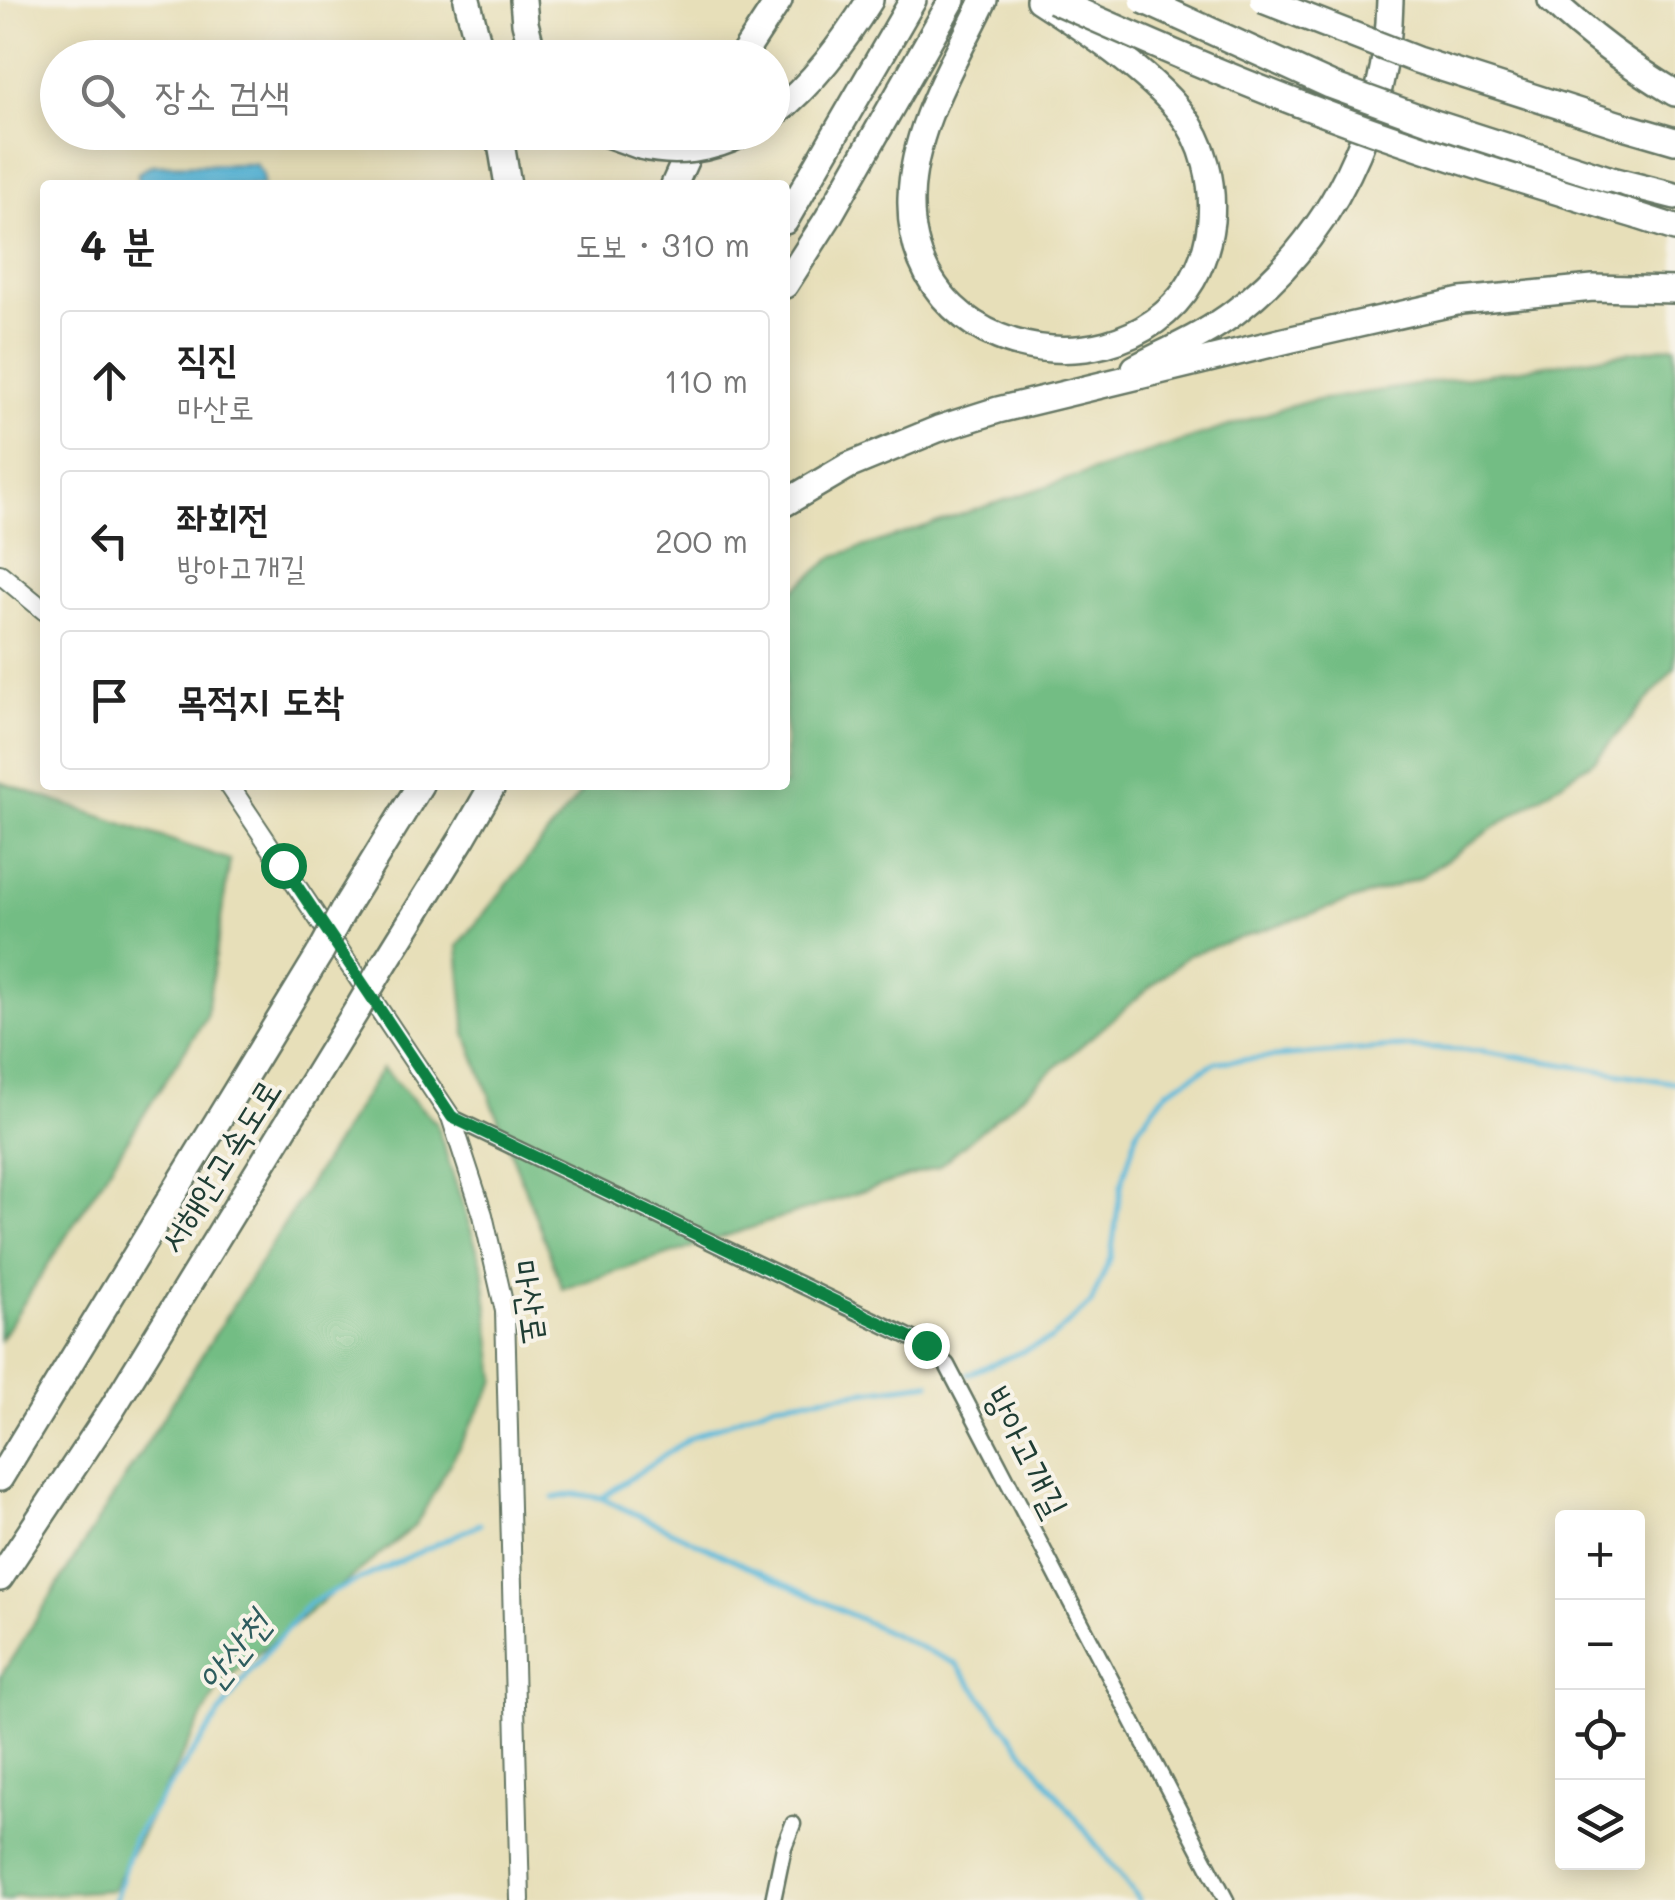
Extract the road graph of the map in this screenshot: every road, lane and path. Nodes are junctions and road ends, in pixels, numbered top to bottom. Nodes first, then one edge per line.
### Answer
1 (467, 0) edge
2 (524, 0) edge
3 (779, 0) edge
4 (870, 0) edge
5 (913, 0) edge
6 (952, 0) edge
7 (984, 0) edge
8 (1039, 0) edge
9 (1053, 0) edge
10 (1143, 0) edge
11 (1263, 0) edge
12 (1390, 0) edge
13 (1551, 0) edge
14 (477, 40) edge
15 (529, 40) edge
16 (753, 40) edge
17 (1675, 93) edge
18 (790, 101) edge
19 (1675, 141) edge
20 (502, 150) edge
21 (690, 150) edge
22 (507, 180) edge
23 (676, 180) edge
24 (1675, 196) edge
25 (790, 212) edge
26 (1675, 228) edge
27 (790, 277) edge
28 (1675, 290) edge
29 (1100, 386) junction
30 (790, 500) edge
31 (0, 574) edge
32 (40, 607) edge
33 (232, 790) edge
34 (404, 790) edge
35 (415, 790) edge
36 (490, 790) edge
37 (499, 790) edge
38 (463, 837) junction
39 (344, 909) junction
40 (452, 1117) junction
41 (0, 1478) edge
42 (0, 1578) edge
43 (793, 1824) dead end
44 (520, 1900) edge
45 (773, 1900) edge
46 (1226, 1900) edge

1 - 14 highway
2 - 15 highway
3 - 16 highway
4 - 18 highway
5 - 25 highway
6 - 27 highway
7 - 8 highway
9 - 26 highway, bridge
10 - 24 highway, bridge
11 - 19 highway, bridge
12 - 29 highway
13 - 17 highway
20 - 22 highway
21 - 23 highway
28 - 29 highway
29 - 30 highway
31 - 32 street
33 - 40 street, 마산로
34 - 39 highway
35 - 39 highway
36 - 38 highway, 서해안고속도로
37 - 38 highway
38 - 42 highway, 서해안고속도로, bridge
39 - 41 highway, 서해안고속도로, bridge
40 - 44 street, 마산로
40 - 46 street, 방아고개길
43 - 45 street

